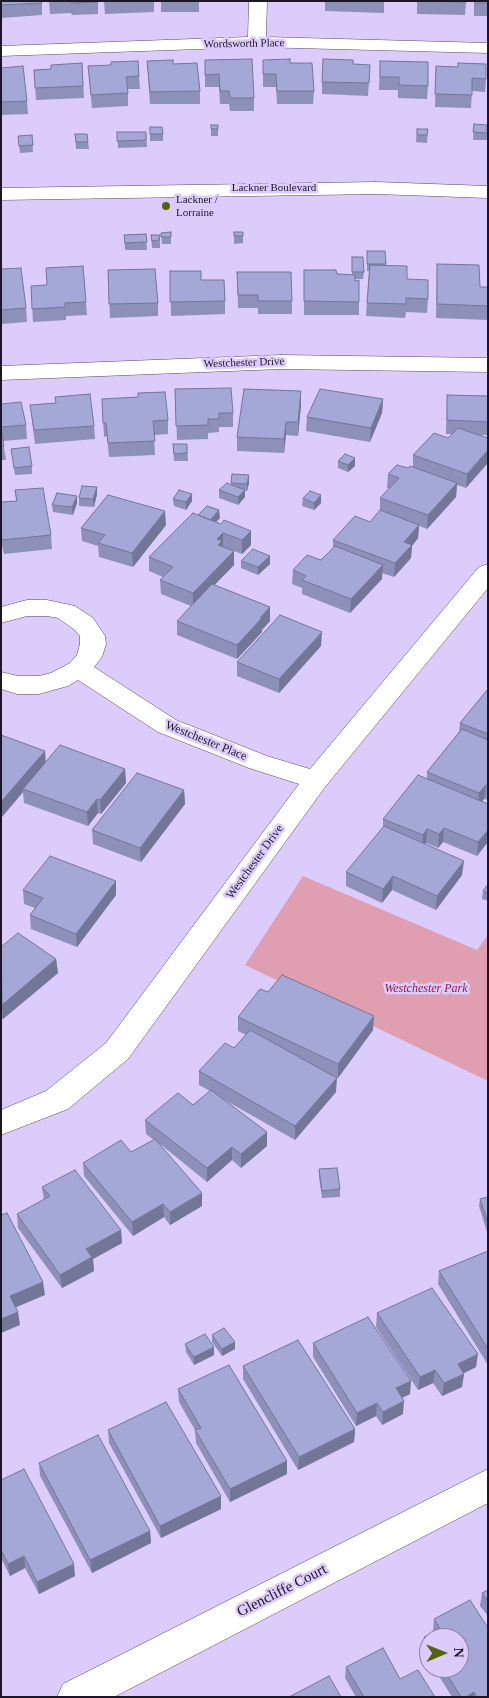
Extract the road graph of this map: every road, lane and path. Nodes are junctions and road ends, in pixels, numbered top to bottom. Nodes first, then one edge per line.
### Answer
1 (258, 1) edge
2 (257, 42) junction
3 (488, 48) edge
4 (1, 50) edge
5 (488, 192) edge
6 (1, 194) edge
7 (488, 365) edge
8 (1, 373) edge
9 (488, 572) edge
10 (1, 615) edge
11 (79, 669) junction
12 (1, 680) edge
13 (316, 780) junction
14 (1, 1123) edge
15 (488, 1485) edge
16 (76, 1697) edge

1 - 2 street
2 - 3 street, Wordsworth Place
2 - 4 street, Wordsworth Place
5 - 6 street, Lackner Boulevard
7 - 8 street, Westchester Drive
9 - 13 street, Westchester Drive
10 - 11 street
11 - 12 street
11 - 13 street, Westchester Place
13 - 14 street, Westchester Drive
15 - 16 street, Glencliffe Court

